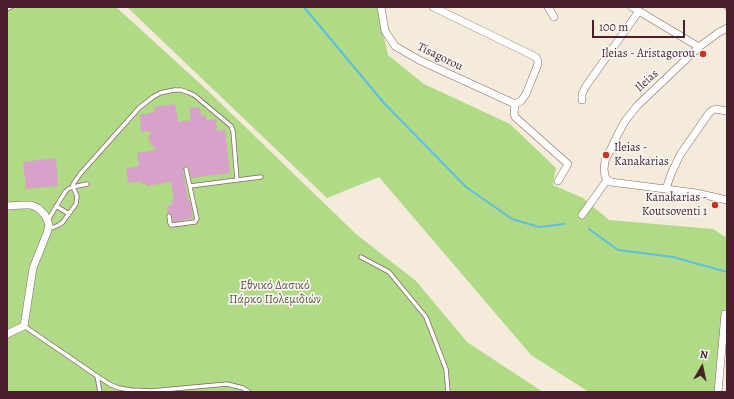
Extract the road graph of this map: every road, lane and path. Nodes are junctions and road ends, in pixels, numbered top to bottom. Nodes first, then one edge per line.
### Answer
1 (11, 7) edge
2 (381, 7) edge
3 (548, 7) edge
4 (632, 7) edge
5 (436, 8) edge
6 (7, 9) edge
7 (639, 11) junction
8 (554, 17) dead end
9 (727, 28) edge
10 (699, 47) junction
11 (582, 100) dead end
12 (515, 104) junction
13 (726, 111) dead end
14 (186, 169) dead end
15 (261, 177) dead end
16 (237, 180) junction
17 (607, 180) junction
18 (558, 181) dead end
19 (87, 184) dead end
20 (190, 186) junction
21 (72, 187) junction
22 (666, 189) junction
23 (726, 197) edge
24 (7, 206) edge
25 (56, 206) junction
26 (69, 214) junction
27 (582, 215) dead end
28 (169, 216) dead end
29 (48, 220) junction
30 (49, 229) junction
31 (361, 257) dead end
32 (726, 314) edge
33 (24, 326) junction
34 (7, 334) edge
35 (724, 364) edge
36 (97, 376) junction
37 (100, 392) edge
38 (249, 392) edge
39 (448, 392) edge
40 (718, 392) edge

1 - 6 lane
2 - 12 street, Tisagorou
3 - 8 street
4 - 7 street
5 - 12 street
7 - 10 street
7 - 11 street
9 - 10 street, Ileias
10 - 17 street, Ileias
12 - 18 street
13 - 22 street
14 - 20 lane
15 - 16 lane
16 - 20 lane
16 - 21 lane
17 - 22 street
17 - 27 street
19 - 21 lane
20 - 28 lane
21 - 25 lane
21 - 26 lane
22 - 23 street
24 - 29 street
25 - 26 lane
25 - 29 lane
26 - 30 lane
29 - 30 street
30 - 33 street
31 - 39 lane
32 - 35 street
33 - 34 street
33 - 36 lane
35 - 40 street
36 - 37 lane
36 - 38 lane

